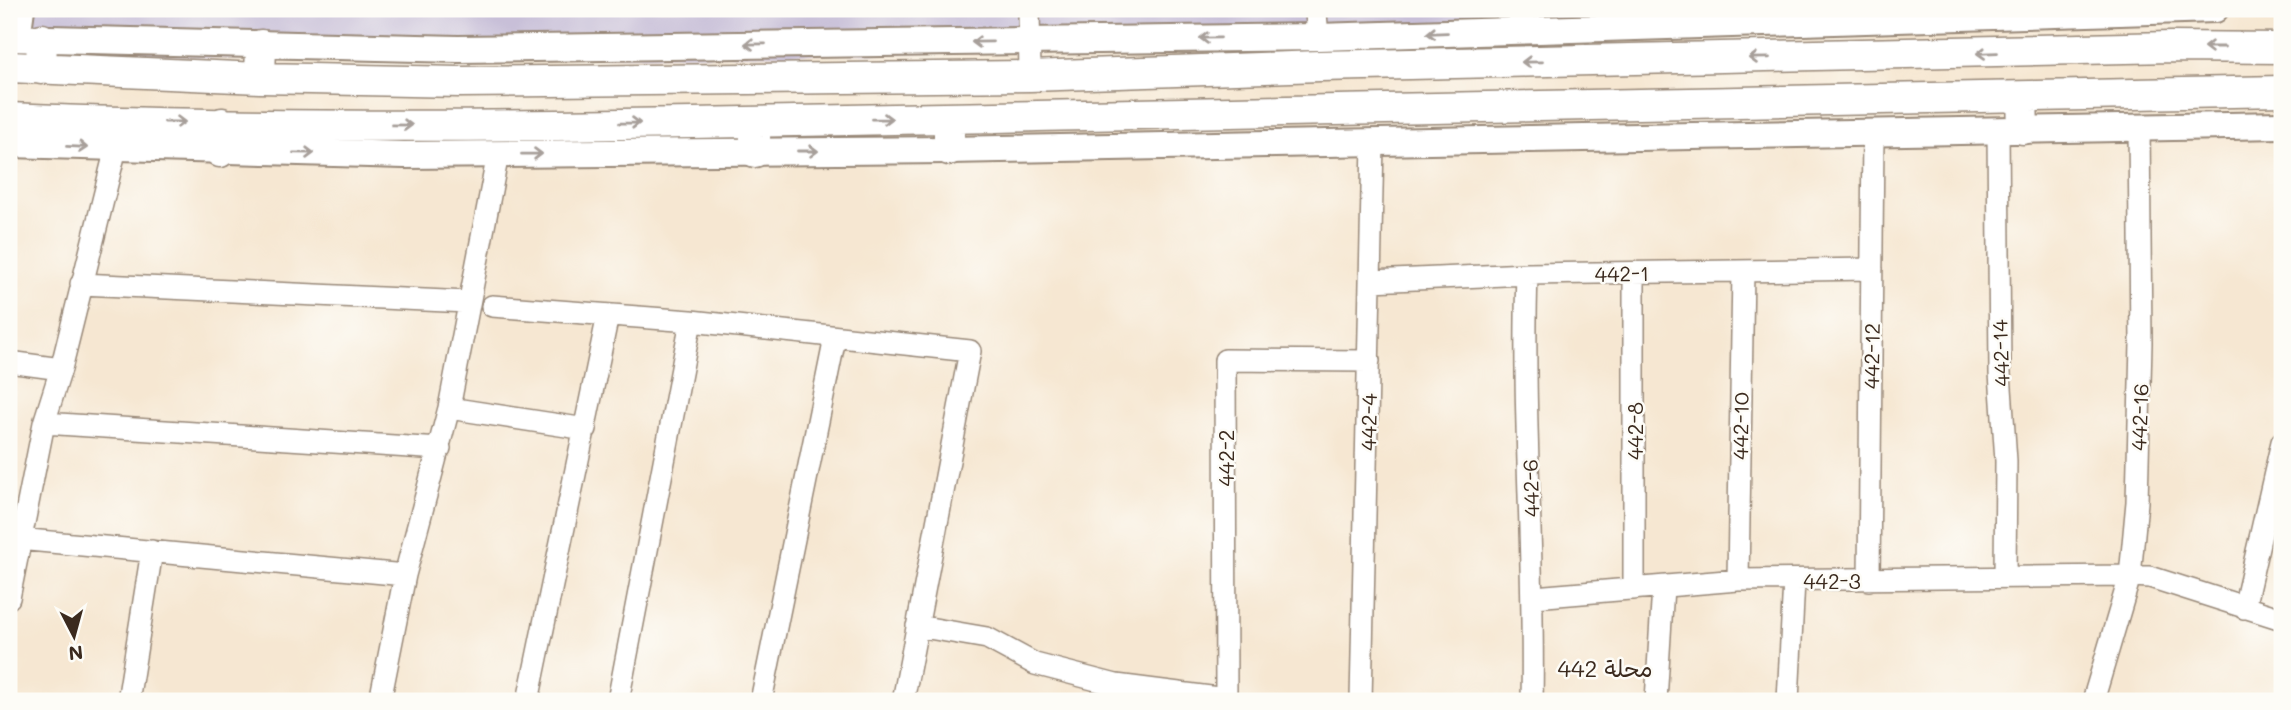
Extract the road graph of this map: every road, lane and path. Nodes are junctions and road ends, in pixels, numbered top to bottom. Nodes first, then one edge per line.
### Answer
1 (21, 9) edge
2 (1029, 9) edge
3 (2166, 9) edge
4 (2215, 9) edge
5 (23, 38) edge
6 (1029, 41) junction
7 (261, 45) junction
8 (2282, 48) edge
9 (9, 67) edge
10 (41, 69) junction
11 (1030, 76) junction
12 (260, 78) junction
13 (460, 82) junction
14 (2282, 91) edge
15 (2022, 98) junction
16 (9, 118) edge
17 (949, 118) junction
18 (755, 122) junction
19 (2282, 124) edge
20 (456, 125) junction
21 (2139, 127) junction
22 (2010, 130) junction
23 (1873, 132) junction
24 (221, 137) junction
25 (1373, 143) junction
26 (9, 144) edge
27 (116, 148) junction
28 (949, 150) junction
29 (755, 152) junction
30 (498, 154) junction
31 (1872, 270) junction
32 (1742, 271) junction
33 (1634, 273) junction
34 (1527, 274) junction
35 (1371, 281) junction
36 (81, 284) junction
37 (468, 302) junction
38 (492, 306) dead end
39 (608, 315) junction
40 (691, 321) junction
41 (835, 338) junction
42 (1369, 361) junction
43 (9, 362) edge
44 (61, 369) junction
45 (449, 408) junction
46 (44, 423) junction
47 (586, 429) junction
48 (2282, 442) edge
49 (440, 449) junction
50 (18, 539) junction
51 (152, 551) junction
52 (405, 575) junction
53 (2005, 576) junction
54 (2130, 576) junction
55 (1738, 580) junction
56 (1794, 580) junction
57 (1869, 580) junction
58 (1663, 587) junction
59 (1634, 589) junction
60 (1534, 597) junction
61 (9, 598) edge
62 (2244, 608) junction
63 (2282, 620) edge
64 (917, 625) junction
65 (1226, 700) edge
66 (129, 701) edge
67 (380, 701) edge
68 (528, 701) edge
69 (618, 701) edge
70 (761, 701) edge
71 (903, 701) edge
72 (1361, 701) edge
73 (1532, 701) edge
74 (1656, 701) edge
75 (1788, 701) edge
76 (2093, 701) edge

1 - 5 main road
2 - 6 street
3 - 4 main road
3 -> 6 main road
5 - 7 main road
5 - 10 highway
6 -> 7 main road
6 - 11 street
7 - 12 highway
8 -> 11 highway
9 - 10 highway
10 - 12 highway
11 - 13 highway
12 - 13 highway
13 - 20 highway
14 - 15 highway
15 - 17 highway
15 - 22 highway
16 -> 24 highway
18 -> 17 highway
17 - 28 highway
20 -> 18 highway
18 - 29 highway
19 - 21 main road
24 -> 20 highway
21 - 22 main road
21 - 54 street, 442-16
22 - 23 main road
22 - 53 street, 442-14
23 - 25 main road
23 - 31 street, 442-12
24 - 27 main road
24 -> 30 main road
25 - 28 main road
25 - 35 street, 442-4
26 -> 27 main road
27 - 36 street
29 -> 28 main road
30 -> 29 main road
30 - 37 street
31 - 32 street, 442-1
31 - 57 street, 442-12
32 - 33 street, 442-1
32 - 55 street, 442-10
33 - 34 street, 442-1
33 - 59 street, 442-8
34 - 35 street, 442-1
34 - 60 street, 442-6
35 - 42 street, 442-4
36 - 37 street
36 - 44 street
37 - 45 street
38 - 39 street
39 - 40 street
39 - 47 street
40 - 41 street
40 - 69 street
41 - 64 street
41 - 70 street
42 - 65 street, 442-2
42 - 72 street, 442-4
43 - 44 street
44 - 46 street
45 - 47 street
45 - 49 street
46 - 49 street
46 - 50 street
47 - 68 street
48 - 62 street
49 - 52 street
50 - 51 street
50 - 61 street
51 - 52 street
51 - 66 street
52 - 67 street
53 - 54 street, 442-3
53 - 57 street, 442-3
54 - 62 street, 442-3
54 - 76 street, 442-16
55 - 56 street, 442-3
55 - 58 street, 442-3
56 - 57 street, 442-3
56 - 75 street
58 - 59 street, 442-3
58 - 74 street
59 - 60 street, 442-3
60 - 73 street, 442-6
62 - 63 street, 442-3
64 - 65 street
64 - 71 street

